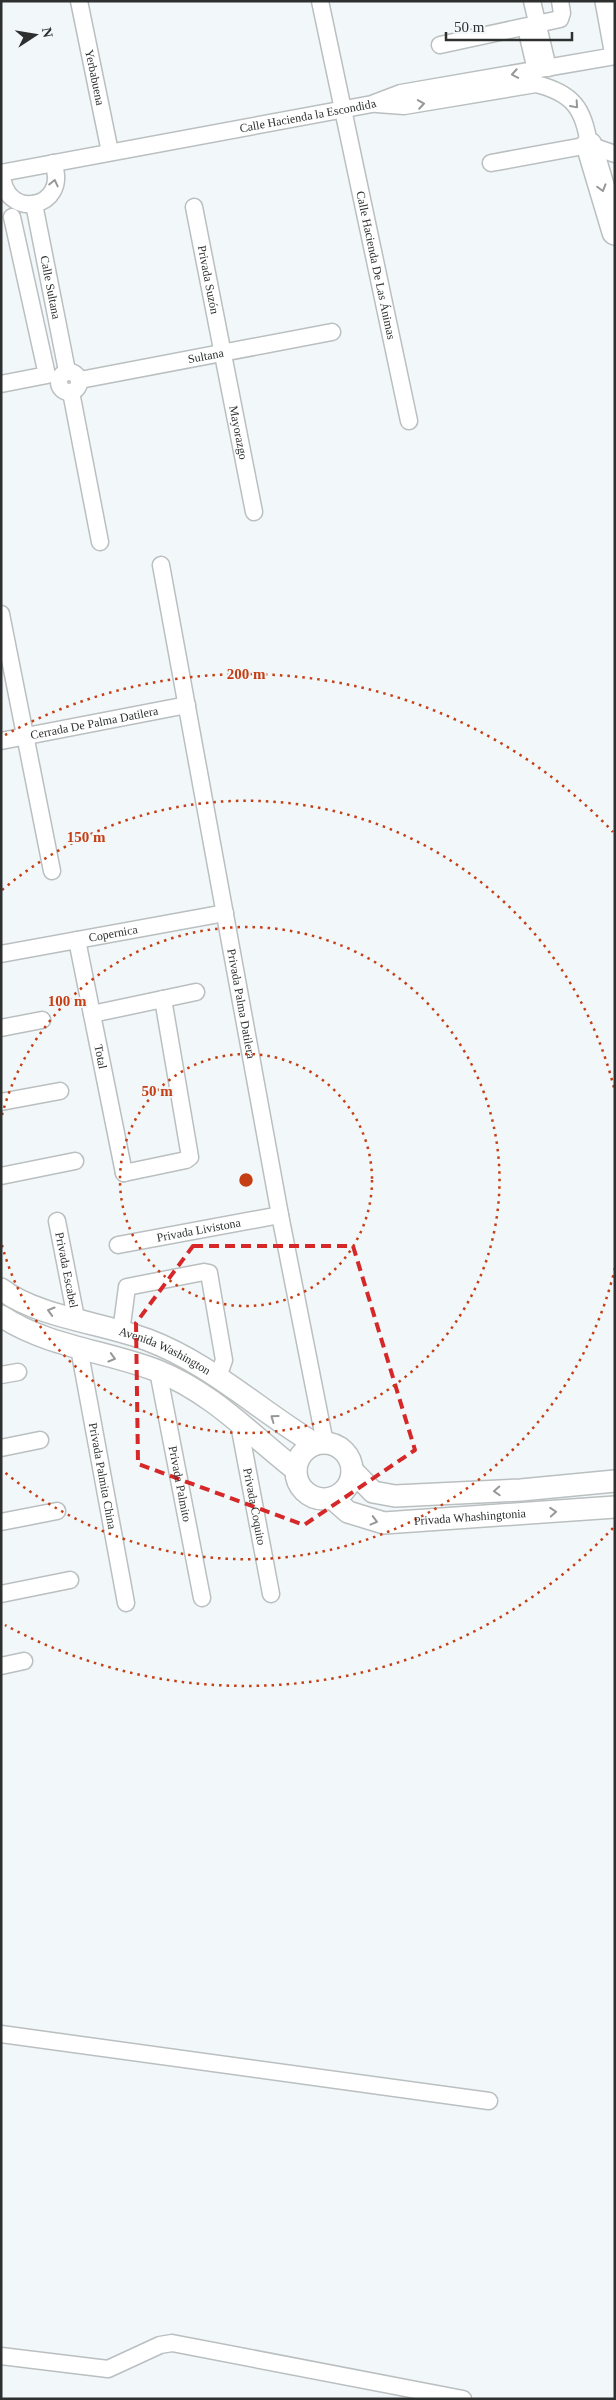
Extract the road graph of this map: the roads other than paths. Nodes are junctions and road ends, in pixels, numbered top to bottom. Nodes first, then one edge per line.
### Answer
1 (79, 1) edge
2 (320, 1) edge
3 (532, 1) edge
4 (560, 1) edge
5 (606, 1) edge
6 (531, 27) junction
7 (440, 45) dead end
8 (615, 50) edge
9 (615, 56) edge
10 (542, 69) junction
11 (372, 104) junction
12 (342, 109) junction
13 (589, 145) junction
14 (110, 152) junction
15 (615, 154) edge
16 (53, 163) junction
17 (491, 163) dead end
18 (2, 173) edge
19 (34, 204) junction
20 (194, 207) dead end
21 (12, 216) dead end
22 (615, 232) edge
23 (332, 332) dead end
24 (223, 353) junction
25 (69, 382) junction
26 (1, 384) edge
27 (1, 395) edge
28 (409, 421) dead end
29 (254, 512) dead end
30 (100, 542) dead end
31 (162, 565) dead end
32 (1, 614) edge
33 (187, 705) junction
34 (26, 736) junction
35 (1, 741) edge
36 (52, 871) dead end
37 (225, 913) junction
38 (77, 940) junction
39 (1, 954) edge
40 (196, 992) dead end
41 (163, 999) junction
42 (92, 1014) junction
43 (42, 1020) dead end
44 (1, 1028) edge
45 (60, 1092) dead end
46 (1, 1102) edge
47 (75, 1161) dead end
48 (1, 1176) edge
49 (280, 1215) junction
50 (57, 1221) dead end
51 (118, 1245) dead end
52 (1, 1288) edge
53 (1, 1316) edge
54 (76, 1318) junction
55 (121, 1332) junction
56 (79, 1348) junction
57 (158, 1371) junction
58 (18, 1372) dead end
59 (1, 1375) edge
60 (218, 1377) junction
61 (238, 1419) junction
62 (40, 1440) dead end
63 (320, 1444) junction
64 (1, 1448) edge
65 (296, 1470) junction
66 (352, 1470) junction
67 (615, 1481) edge
68 (332, 1498) junction
69 (615, 1507) edge
70 (57, 1511) dead end
71 (1, 1522) edge
72 (70, 1580) dead end
73 (1, 1594) edge
74 (271, 1594) dead end
75 (202, 1598) dead end
76 (126, 1603) dead end
77 (24, 1661) dead end
78 (1, 1666) edge
79 (1, 2034) edge
80 (489, 2101) dead end
81 (1, 2356) edge
82 (463, 2399) edge

1 - 14 street, Yerbabuena
2 - 12 street
3 - 6 street
4 - 6 street
5 - 8 main road
6 - 7 street
6 - 10 street
9 - 10 street, Calle Hacienda la Escondida
10 -> 11 street, Calle Hacienda la Escondida
11 - 12 street, Calle Hacienda la Escondida
11 -> 13 street
12 - 14 street, Calle Hacienda la Escondida
12 - 28 street, Calle Hacienda De Las Ánimas
13 - 15 street
13 - 17 street
13 -> 22 highway
14 - 16 street, Calle Hacienda la Escondida
16 - 18 street, Calle Hacienda la Escondida
19 -> 16 street
18 - 19 street
19 - 25 street, Calle Sultana
20 - 24 street, Privada Suzón
21 - 26 street
23 - 24 street, Sultana
24 - 25 street, Sultana
24 - 29 street, Mayorazgo
25 - 27 street, Sultana
25 - 30 street, Calle Sultana
31 - 33 street, Privada Palma Datilera
32 - 34 street
33 - 34 street, Cerrada De Palma Datilera
33 - 37 street, Privada Palma Datilera
34 - 35 street, Cerrada De Palma Datilera
34 - 36 street
37 - 38 street, Copernica
37 - 49 street, Privada Palma Datilera
38 - 39 street, Copernica
38 - 42 street, Total
40 - 41 street
41 - 42 street
41 - 42 street, Total
43 - 44 street
45 - 46 street
47 - 48 street
49 - 51 street, Privada Livistona
49 - 63 street, Privada Palma Datilera
50 - 54 street, Privada Escabel
54 -> 52 main road, Avenida Washington
53 - 56 main road, Avenida Washington
54 - 55 main road, Avenida Washington
55 - 60 main road, Avenida Washington
55 - 60 street
56 -> 57 main road, Avenida Washington
56 - 76 street, Privada Palmita China
57 - 61 main road, Avenida Washington
57 - 75 street, Privada Palmito
58 - 59 street
63 -> 60 main road, Avenida Washington
61 - 65 main road, Avenida Washington
61 - 74 street, Privada Coquito
62 - 64 street
63 - 65 main road
63 - 66 main road
65 - 68 main road
67 -> 66 main road, Privada Whashingtonia
66 - 68 main road
68 -> 69 main road, Privada Whashingtonia
70 - 71 street
72 - 73 street
77 - 78 street
79 - 80 street
81 - 82 street

